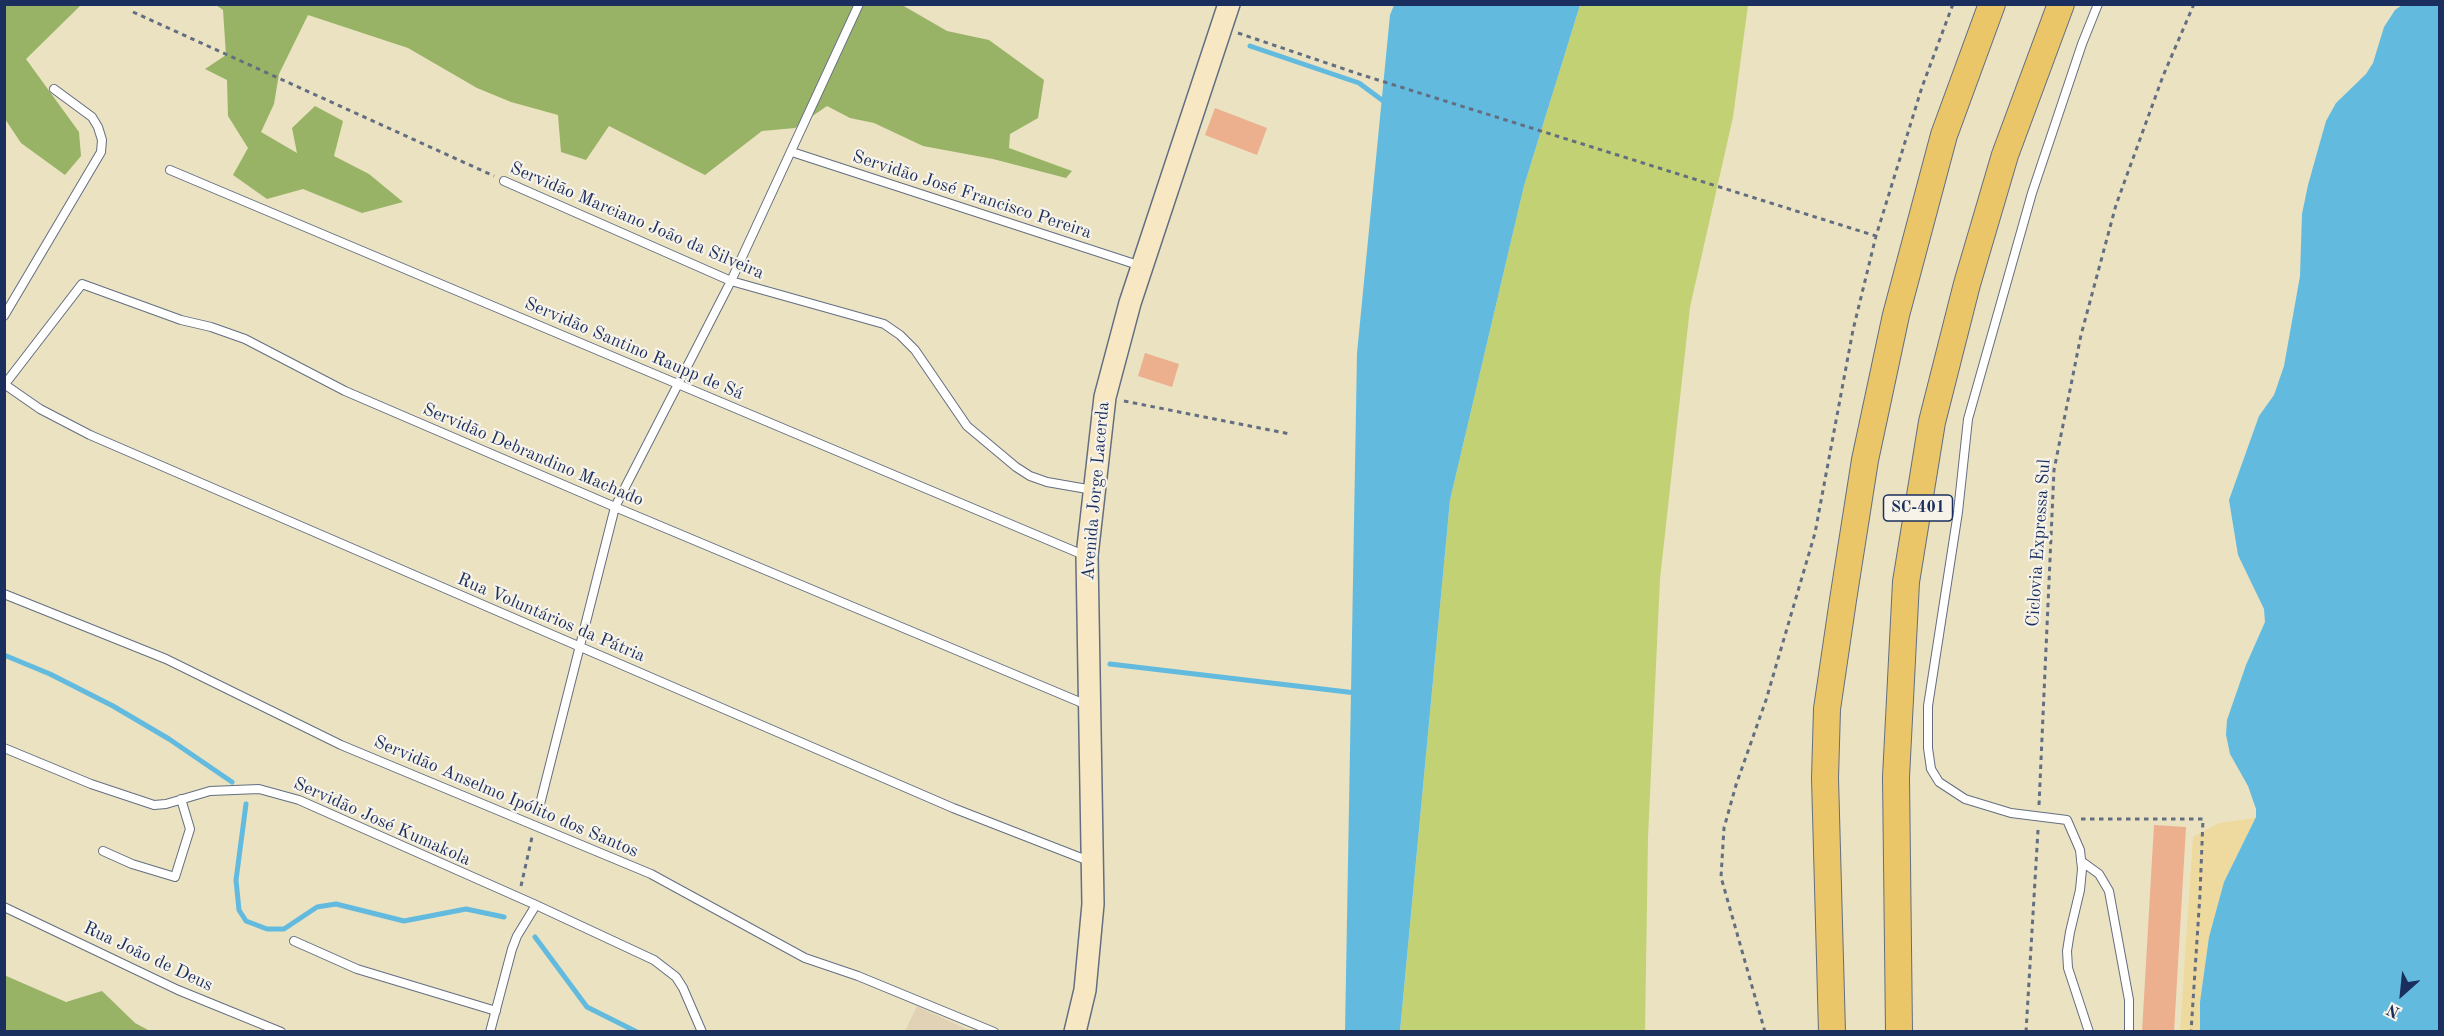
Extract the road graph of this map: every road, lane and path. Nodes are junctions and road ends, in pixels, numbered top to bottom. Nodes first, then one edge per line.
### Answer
1 (860, 4) edge
2 (1953, 4) edge
3 (1992, 4) edge
4 (2061, 4) edge
5 (2098, 4) edge
6 (2194, 4) edge
7 (1228, 5) edge
8 (133, 12) dead end
9 (1222, 27) junction
10 (54, 89) dead end
11 (792, 152) junction
12 (170, 170) dead end
13 (504, 181) joint
14 (1876, 236) junction
15 (1143, 266) junction
16 (730, 281) junction
17 (4, 316) edge
18 (5, 384) edge
19 (679, 384) junction
20 (1105, 397) junction
21 (1290, 434) dead end
22 (1093, 490) junction
23 (615, 507) junction
24 (1087, 556) junction
25 (4, 594) edge
26 (579, 646) junction
27 (1089, 705) junction
28 (4, 748) edge
29 (181, 799) junction
30 (538, 812) dead end
31 (2038, 817) junction
32 (2067, 820) junction
33 (535, 825) junction
34 (104, 851) dead end
35 (2081, 861) junction
36 (1093, 862) junction
37 (518, 897) junction
38 (536, 905) junction
39 (4, 907) edge
40 (294, 941) dead end
41 (496, 1011) junction
42 (281, 1032) edge
43 (490, 1032) edge
44 (702, 1032) edge
45 (994, 1032) edge
46 (1075, 1032) edge
47 (1765, 1032) edge
48 (1832, 1032) edge
49 (1899, 1032) edge
50 (2026, 1032) edge
51 (2089, 1032) edge
52 (2128, 1032) edge
53 (2191, 1032) edge

1 - 11 lane
2 - 14 path
3 - 48 highway, SC-401
4 - 49 highway, SC-401
5 - 31 lane
6 - 31 path, Ciclovia Expressa Sul
7 - 9 main road, Avenida Jorge Lacerda
8 - 13 path, Servidão Marciano João da Silveira
9 - 14 path
9 - 15 main road, Avenida Jorge Lacerda
10 - 17 lane
11 - 15 lane, Servidão José Francisco Pereira
11 - 16 lane
12 - 19 lane, Servidão Santino Raupp de Sá
13 - 16 lane, Servidão Marciano João da Silveira
14 - 47 path
15 - 20 main road, Avenida Jorge Lacerda
16 - 19 lane
16 - 22 lane, Servidão Marciano João da Silveira
18 - 23 lane, Servidão Debrandino Machado
18 - 26 lane, Rua Voluntários da Pátria
19 - 23 lane
19 - 24 lane, Servidão Santino Raupp de Sá
20 - 21 path
20 - 22 main road, Avenida Jorge Lacerda
22 - 24 main road, Avenida Jorge Lacerda
23 - 26 lane
23 - 27 lane, Servidão Debrandino Machado
24 - 27 main road, Avenida Jorge Lacerda
25 - 33 lane, Servidão Anselmo Ipólito dos Santos
26 - 30 lane
26 - 36 lane, Rua Voluntários da Pátria
27 - 36 main road, Avenida Jorge Lacerda
28 - 29 lane, Servidão José Kumakola
29 - 34 lane
29 - 37 lane, Servidão José Kumakola
31 - 32 lane
31 - 50 path, Ciclovia Expressa Sul
32 - 35 lane
32 - 53 path
33 - 37 path
33 - 45 lane, Servidão Anselmo Ipólito dos Santos
35 - 51 lane
35 - 52 lane
36 - 46 main road, Avenida Jorge Lacerda
37 - 38 lane, Servidão José Kumakola
38 - 41 lane
38 - 44 lane, Servidão José Kumakola
39 - 42 lane, Rua João de Deus
40 - 41 lane
41 - 43 lane

